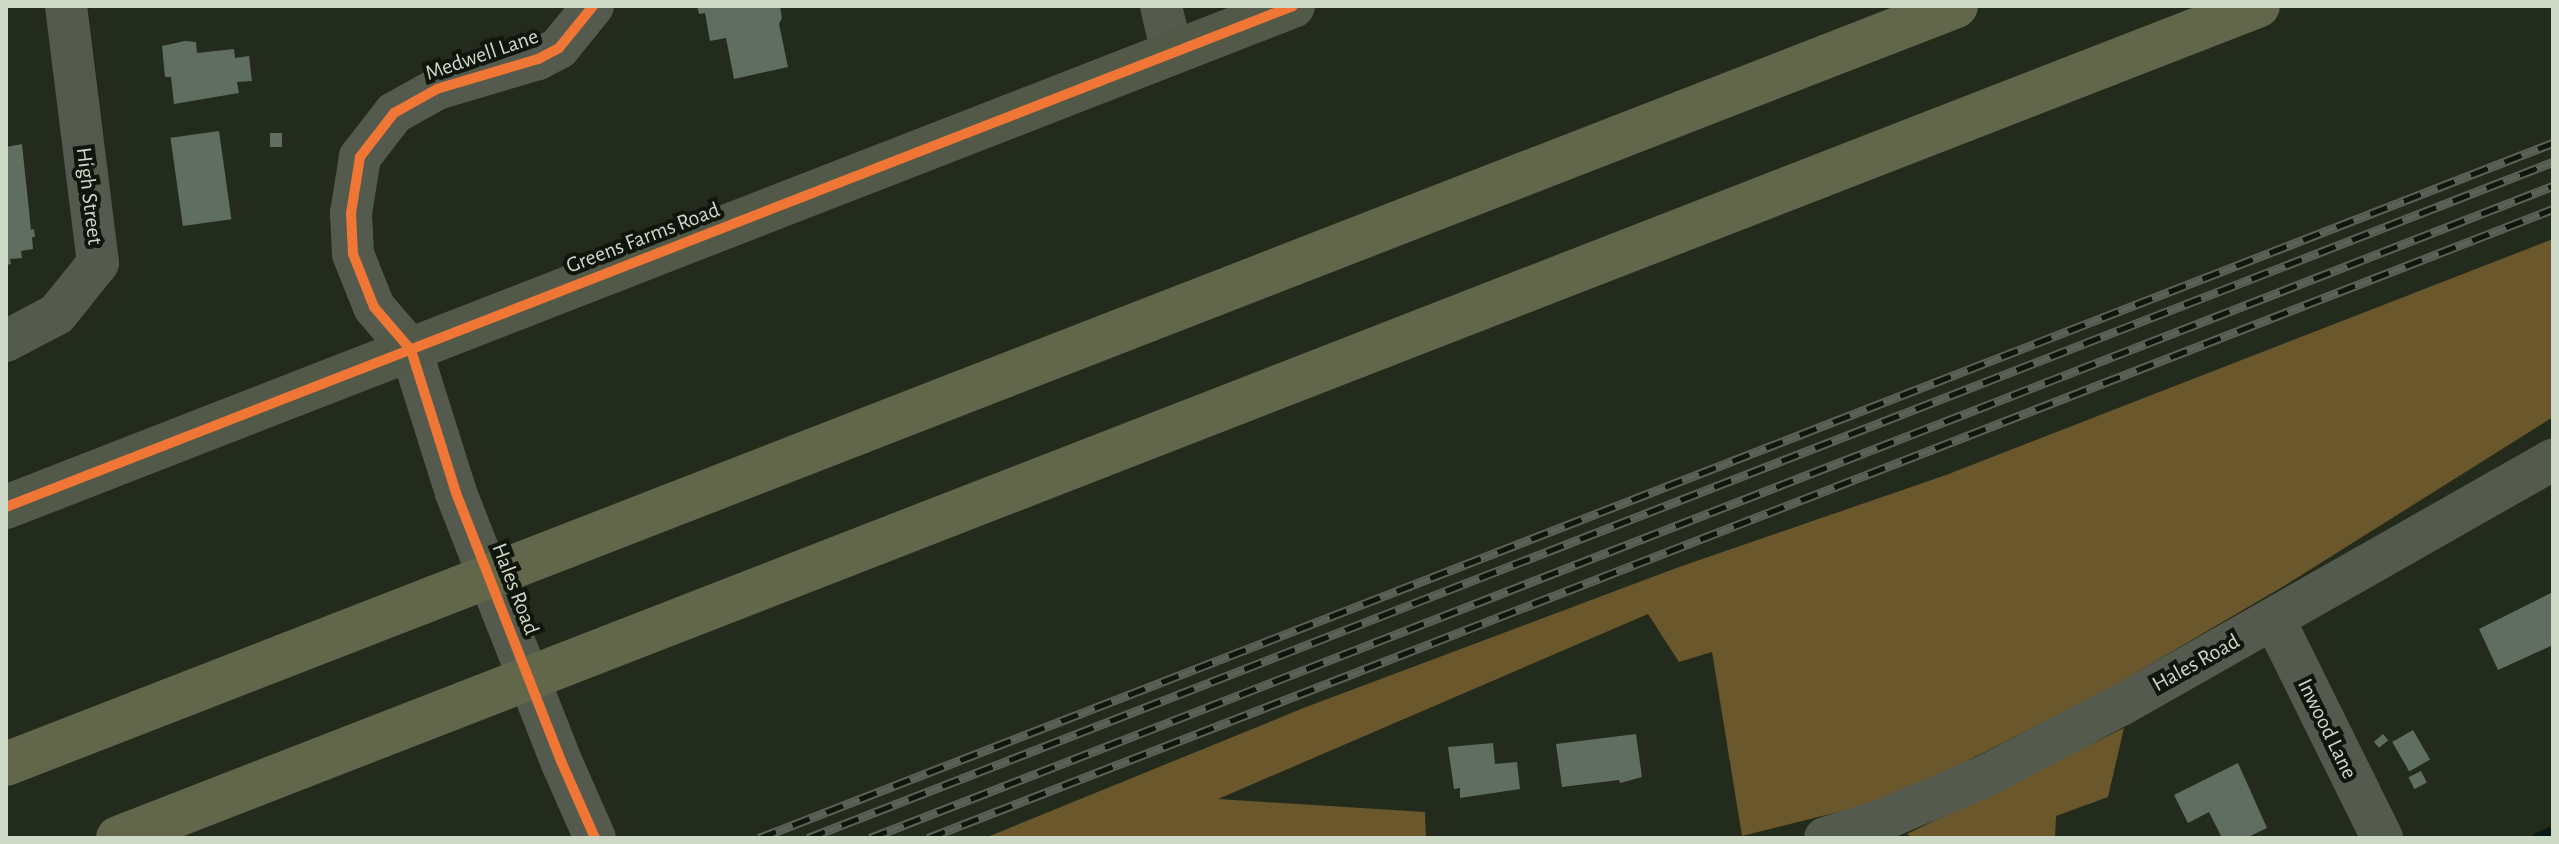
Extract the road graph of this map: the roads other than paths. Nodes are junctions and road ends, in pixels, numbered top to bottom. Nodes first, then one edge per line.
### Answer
1 (66, 6) edge
2 (593, 6) edge
3 (1161, 6) edge
4 (1293, 6) edge
5 (1956, 6) edge
6 (2258, 6) edge
7 (1172, 53) junction
8 (6, 341) edge
9 (411, 350) junction
10 (2553, 460) edge
11 (6, 507) edge
12 (2274, 619) junction
13 (6, 764) edge
14 (118, 838) edge
15 (595, 838) edge
16 (1825, 838) edge
17 (2382, 838) edge

1 - 8 street, High Street
2 - 9 street, Medwell Lane
3 - 7 street
4 - 7 main road, Greens Farms Road
5 - 13 highway
6 - 14 highway
7 - 9 main road, Greens Farms Road
9 - 11 main road, Greens Farms Road
9 - 15 street, Hales Road
10 - 12 street, Hales Road
12 - 16 street, Hales Road
12 - 17 street, Inwood Lane

